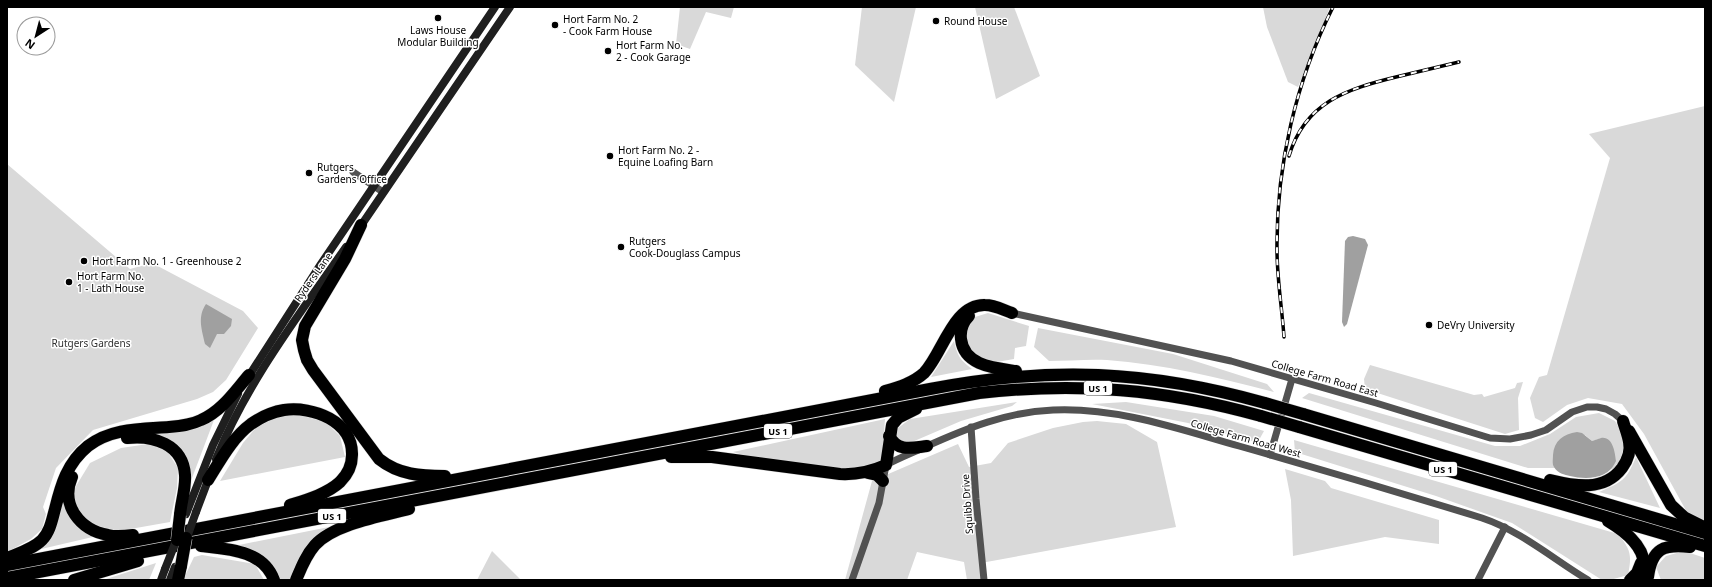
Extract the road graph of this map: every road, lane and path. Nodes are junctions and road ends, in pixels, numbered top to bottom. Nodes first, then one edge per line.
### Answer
1 (495, 7) edge
2 (510, 7) edge
3 (354, 172) dead end
4 (374, 186) junction
5 (383, 192) junction
6 (361, 226) junction
7 (1012, 313) junction
8 (1043, 374) junction
9 (249, 375) junction
10 (1292, 379) junction
11 (933, 401) junction
12 (841, 406) junction
13 (1623, 421) junction
14 (971, 427) junction
15 (889, 436) junction
16 (927, 446) junction
17 (1270, 455) junction
18 (622, 460) junction
19 (1462, 462) junction
20 (886, 465) junction
21 (868, 473) junction
22 (208, 480) junction
23 (883, 481) junction
24 (476, 482) junction
25 (1587, 511) junction
26 (183, 514) junction
27 (247, 520) junction
28 (1505, 527) junction
29 (1705, 527) edge
30 (1705, 533) edge
31 (178, 541) junction
32 (1705, 546) edge
33 (1705, 549) edge
34 (1641, 554) junction
35 (7, 558) edge
36 (1651, 564) junction
37 (7, 565) edge
38 (178, 566) junction
39 (7, 578) edge
40 (74, 580) edge
41 (161, 580) edge
42 (170, 580) edge
43 (178, 580) edge
44 (274, 580) edge
45 (296, 580) edge
46 (852, 580) edge
47 (984, 580) edge
48 (1478, 580) edge
49 (1588, 580) edge
50 (1630, 580) edge
51 (1641, 580) edge
52 (1648, 580) edge
53 (1655, 580) edge

1 - 4 main road, Ryders Lane
2 - 5 main road, Ryders Lane
3 - 4 street
4 - 5 street
4 - 9 main road, Ryders Lane
5 - 6 main road, Ryders Lane
6 - 22 main road, Ryders Lane
6 - 24 highway
7 - 8 highway
7 - 10 street, College Farm Road East
7 - 12 highway
8 - 12 highway, US 1
8 - 19 highway, US 1, bridge
9 - 26 main road, Ryders Lane
9 - 35 highway
10 - 13 street, College Farm Road East
10 - 17 street
11 - 15 highway
11 - 18 highway, US 1
11 - 25 highway, US 1, bridge
12 - 24 highway, US 1
13 - 19 highway
13 - 29 highway
14 - 16 street, College Farm Road West
14 - 17 street, College Farm Road West
14 - 47 street, Squibb Drive
15 - 16 highway
15 - 20 highway
16 - 20 street, College Farm Road West
17 - 28 street, College Farm Road West
18 - 21 highway
18 - 24 highway, US 1
19 - 30 highway, US 1
20 - 21 highway
20 - 23 street
21 - 23 highway
22 - 27 highway
22 - 31 main road, Ryders Lane, bridge
23 - 46 street
24 - 27 highway, US 1
24 - 31 highway, US 1
24 - 45 highway
25 - 32 highway, US 1
25 - 34 highway
26 - 31 highway, bridge
26 - 31 highway
27 - 31 highway, US 1
28 - 48 street
28 - 49 street, College Farm Road West
31 - 37 highway, US 1
31 - 38 highway, bridge
31 - 39 highway, US 1
31 - 40 highway
31 - 41 main road, Ryders Lane, bridge
31 - 44 highway
33 - 36 highway
34 - 50 highway
34 - 51 highway
36 - 52 highway
36 - 53 highway
38 - 42 main road
38 - 43 highway

